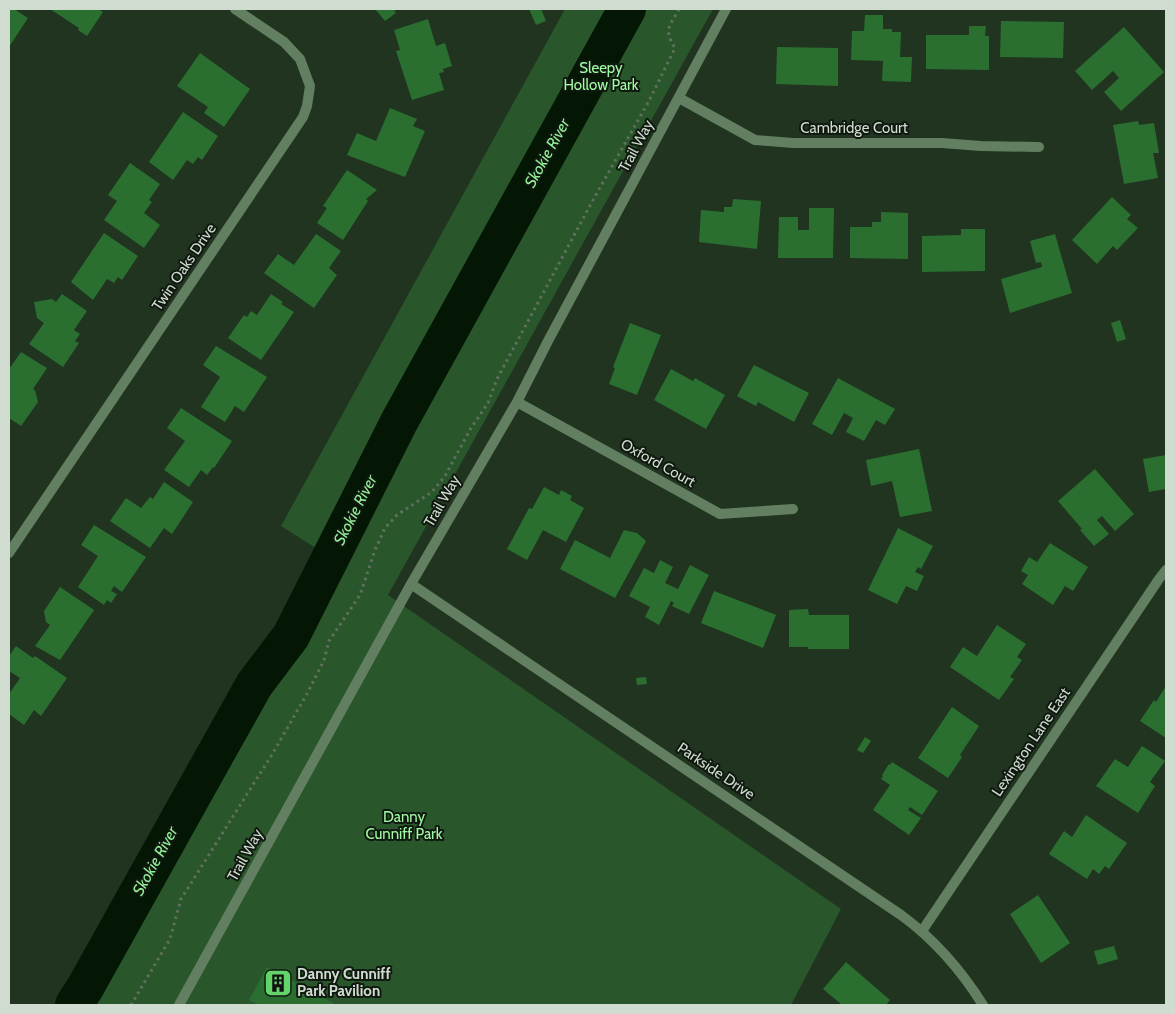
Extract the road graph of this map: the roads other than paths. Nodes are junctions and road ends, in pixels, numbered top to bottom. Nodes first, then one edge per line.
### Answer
1 (235, 9) edge
2 (726, 9) edge
3 (679, 98) junction
4 (1039, 147) dead end
5 (518, 402) junction
6 (793, 509) dead end
7 (9, 553) edge
8 (1166, 570) edge
9 (412, 584) junction
10 (922, 931) junction
11 (179, 1005) edge
12 (983, 1005) edge

1 - 7 street, Twin Oaks Drive
2 - 3 street, Trail Way
3 - 4 street, Cambridge Court
3 - 5 street, Trail Way
5 - 6 street, Oxford Court
5 - 9 street, Trail Way
8 - 10 street, Lexington Lane East
9 - 10 street, Parkside Drive
9 - 11 street, Trail Way
10 - 12 street, Parkside Drive

